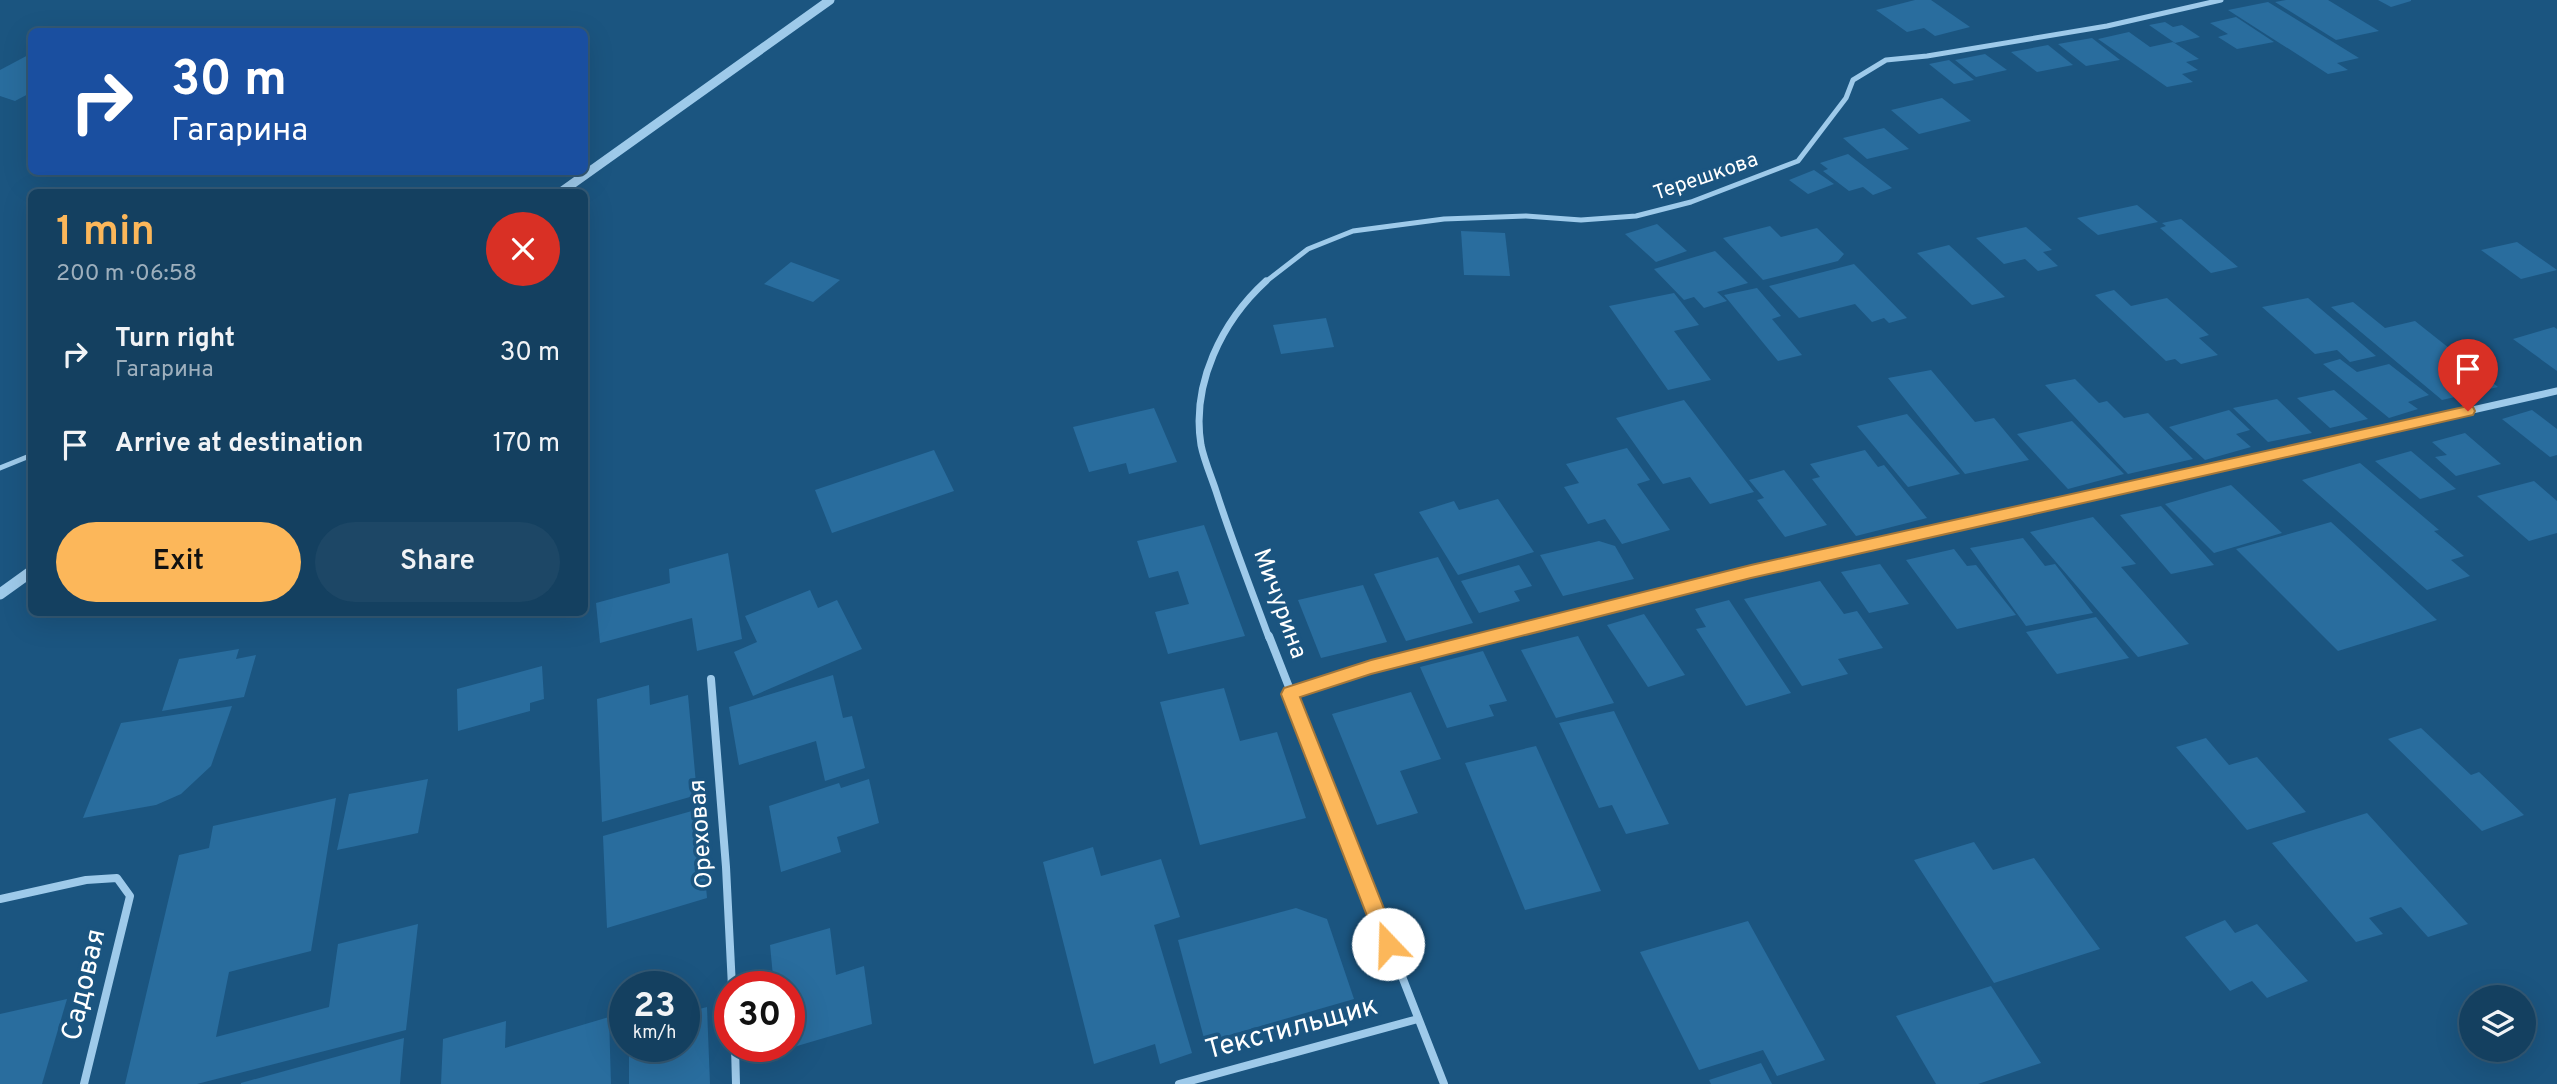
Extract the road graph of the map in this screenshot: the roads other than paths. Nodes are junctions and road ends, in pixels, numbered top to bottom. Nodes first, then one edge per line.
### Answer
1 (830, 0) edge
2 (2221, 0) edge
3 (588, 173) edge
4 (585, 175) edge
5 (565, 189) edge
6 (1207, 367) joint
7 (2557, 391) edge
8 (28, 457) edge
9 (0, 468) edge
10 (28, 574) edge
11 (0, 594) edge
12 (711, 679) dead end
13 (1290, 694) junction
14 (0, 899) edge
15 (731, 971) edge
16 (1418, 1019) junction
17 (735, 1062) edge
18 (84, 1084) edge
19 (736, 1084) edge
20 (1179, 1084) edge
21 (1444, 1084) edge

1 - 3 street
2 - 6 street, Терешкова
4 - 5 street
6 - 13 street, Мичурина
7 - 13 street
8 - 9 lane
10 - 11 street
12 - 15 street, Ореховая
13 - 16 street, Мичурина
14 - 18 street, Садовая
16 - 20 street, Текстильщик
16 - 21 street, Мичурина
17 - 19 street

